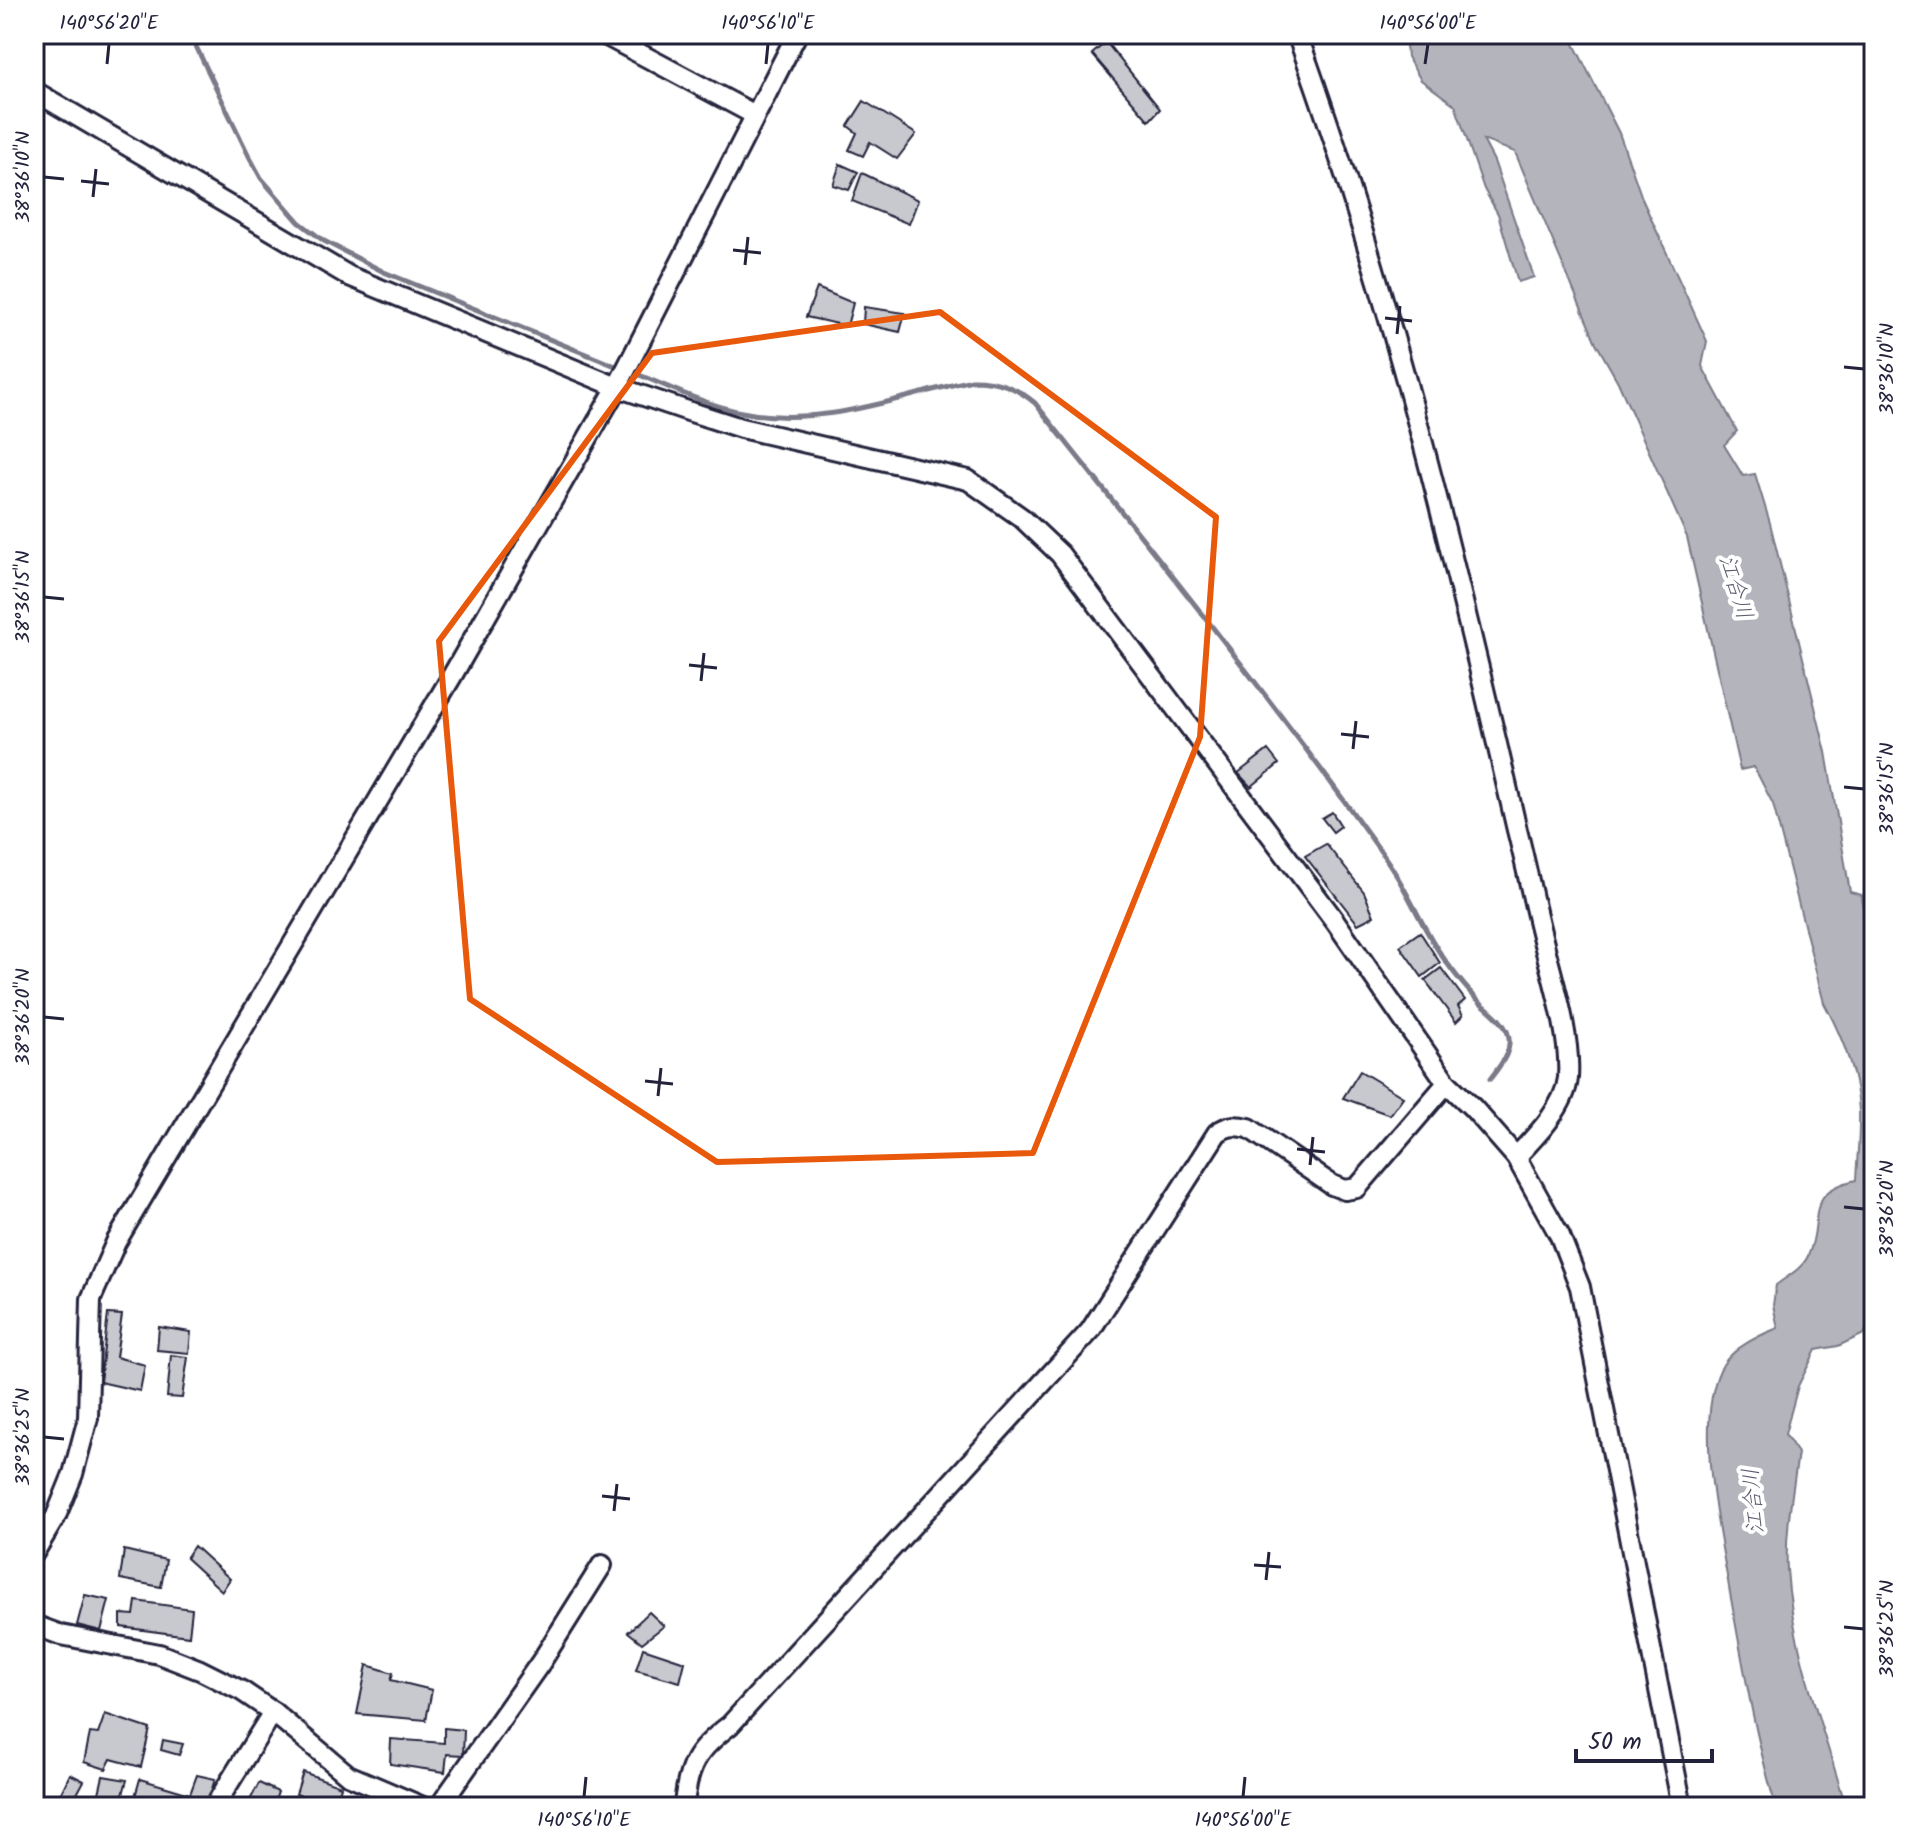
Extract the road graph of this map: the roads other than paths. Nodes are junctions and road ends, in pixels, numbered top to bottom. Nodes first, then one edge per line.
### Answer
1 (603, 34) edge
2 (797, 34) edge
3 (1297, 34) edge
4 (34, 91) edge
5 (755, 115) junction
6 (617, 387) junction
7 (1447, 1083) junction
8 (1516, 1157) junction
9 (34, 1553) edge
10 (602, 1565) dead end
11 (34, 1625) edge
12 (273, 1712) junction
13 (214, 1807) edge
14 (423, 1807) edge
15 (439, 1807) edge
16 (684, 1807) edge
17 (1682, 1807) edge

1 - 5 street
2 - 5 street
3 - 8 street
4 - 6 street
5 - 6 street
6 - 7 street
6 - 9 street
7 - 8 street
7 - 16 street
8 - 17 street
10 - 15 street
11 - 12 street
12 - 13 street
12 - 14 street

